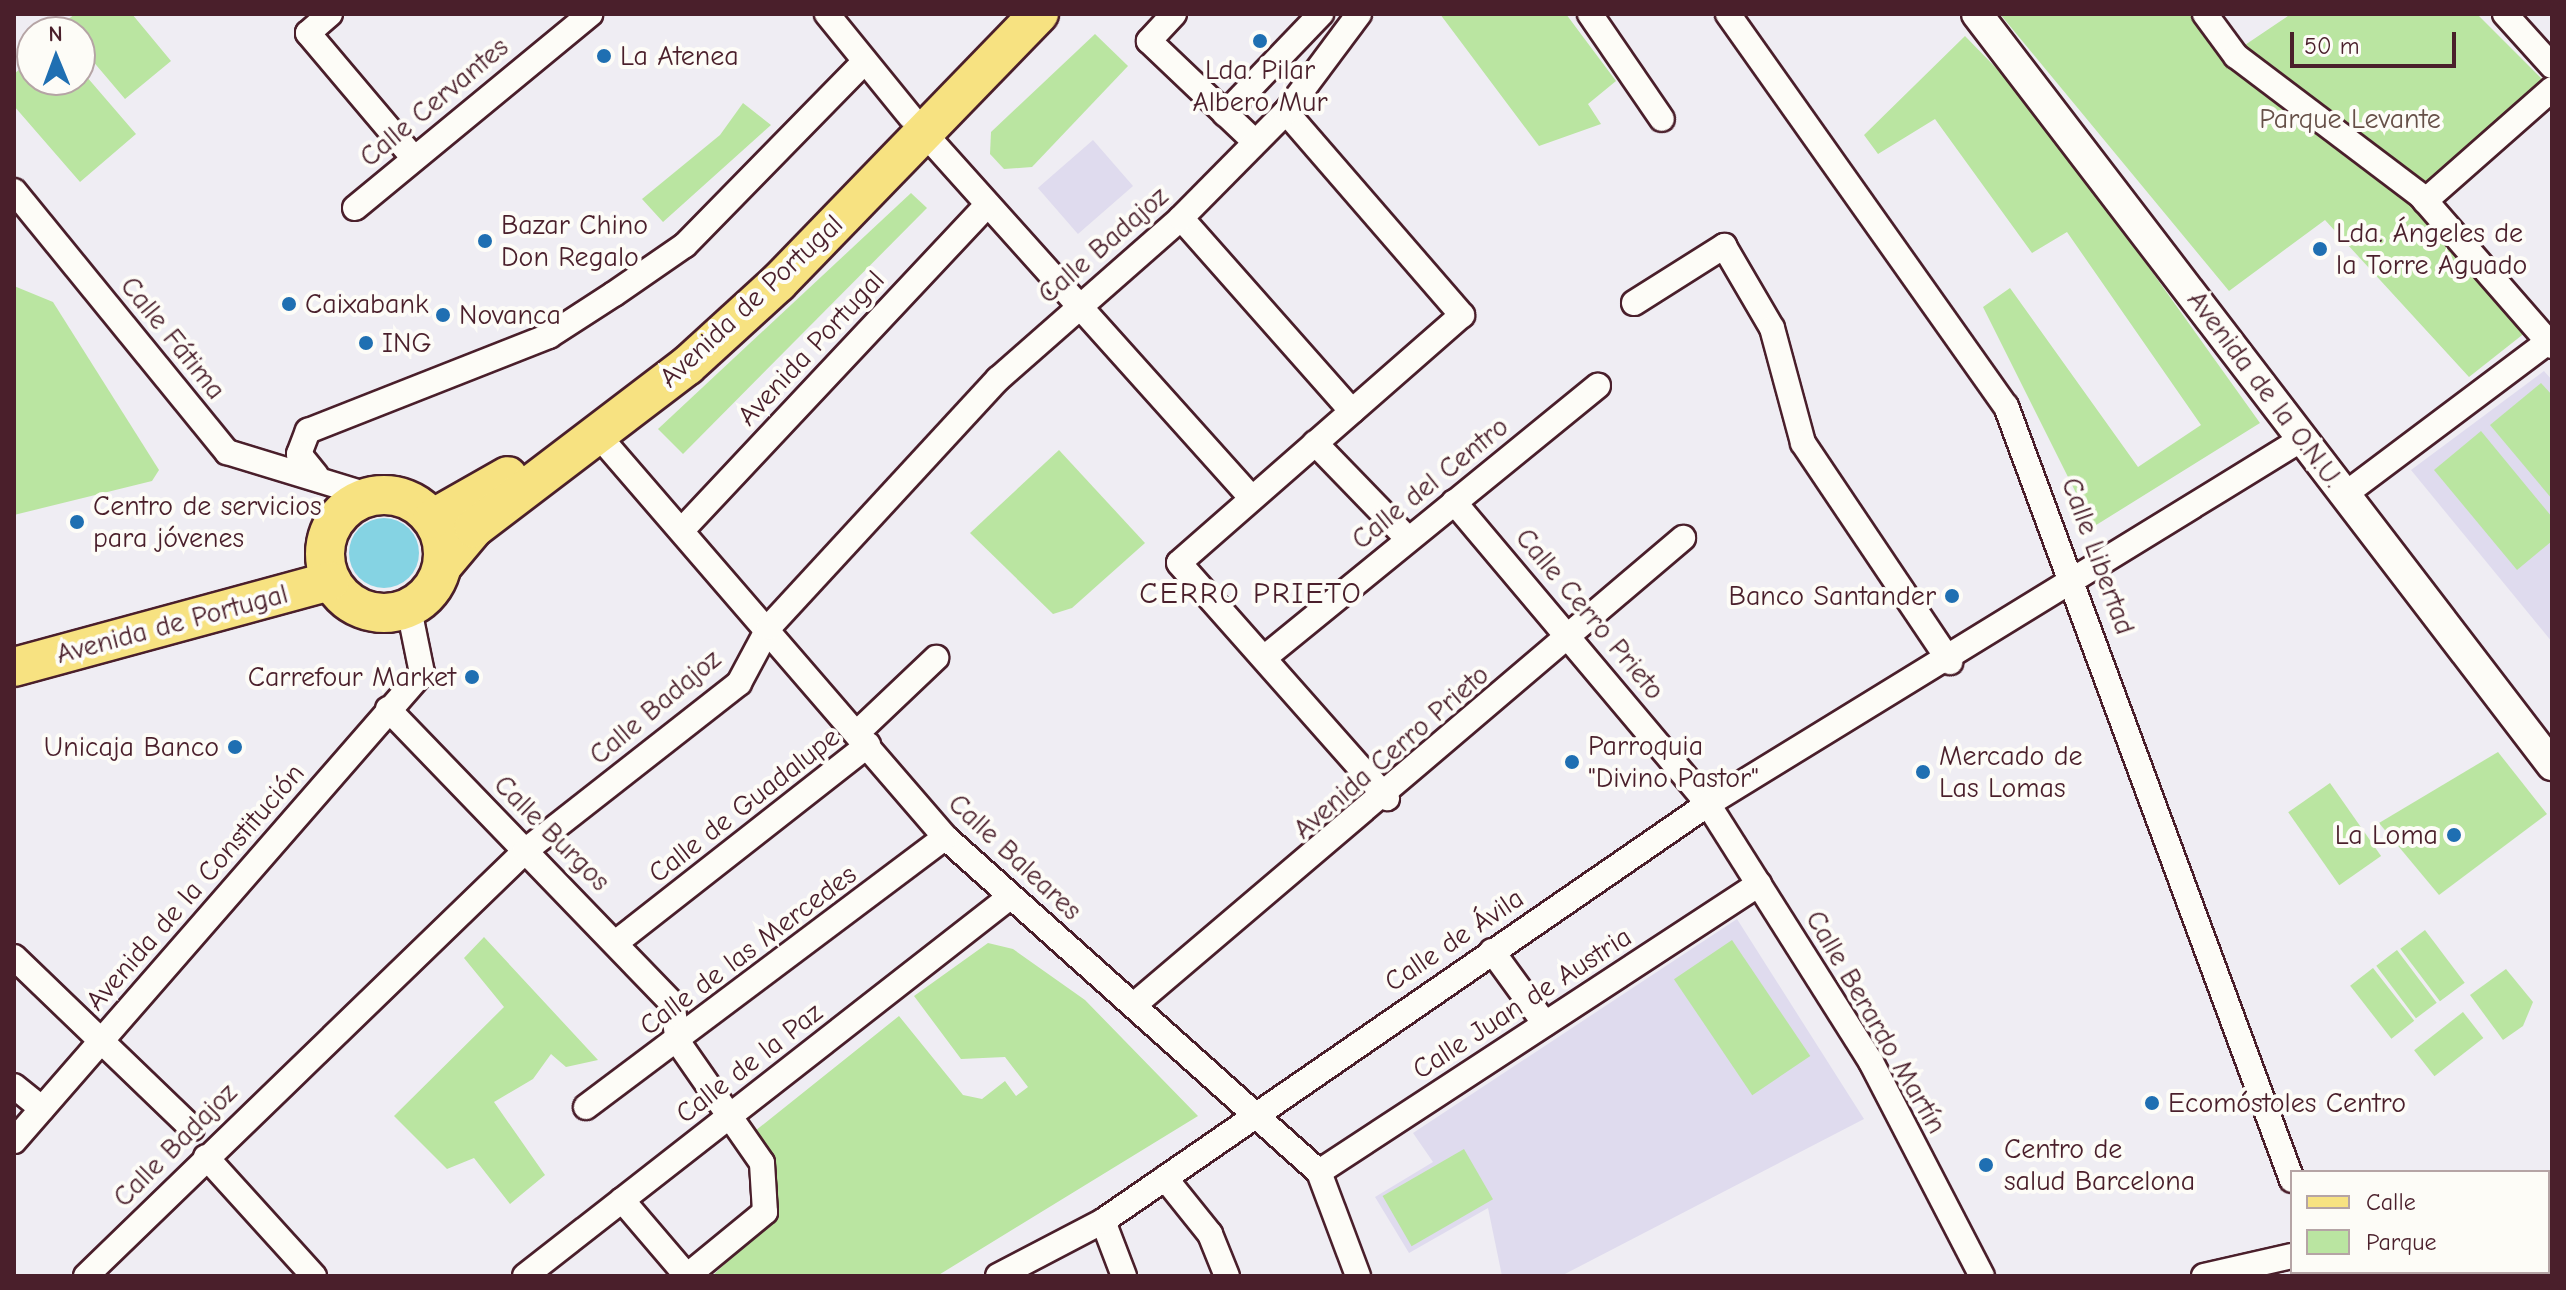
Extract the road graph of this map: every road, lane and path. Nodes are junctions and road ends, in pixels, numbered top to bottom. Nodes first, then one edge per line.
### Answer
1 (330, 14) edge
2 (590, 14) edge
3 (827, 14) edge
4 (1003, 14) edge
5 (1039, 14) edge
6 (1174, 14) edge
7 (1321, 14) edge
8 (1359, 14) edge
9 (1590, 14) edge
10 (1728, 14) edge
11 (1977, 14) edge
12 (2205, 14) edge
13 (2505, 14) edge
14 (561, 22) edge
15 (865, 61) junction
16 (2552, 66) edge
17 (2552, 89) edge
18 (1286, 112) junction
19 (1225, 114) junction
20 (1662, 119) dead end
21 (918, 125) junction
22 (1255, 142) junction
23 (412, 156) junction
24 (14, 191) edge
25 (2425, 201) junction
26 (355, 208) dead end
27 (984, 208) junction
28 (1181, 218) junction
29 (1634, 303) dead end
30 (1079, 305) junction
31 (2550, 344) edge
32 (1598, 386) dead end
33 (1352, 411) junction
34 (598, 435) junction
35 (2302, 439) junction
36 (1315, 443) junction
37 (316, 475) junction
38 (2344, 495) junction
39 (371, 496) junction
40 (1252, 498) junction
41 (1454, 502) junction
42 (432, 519) junction
43 (682, 530) junction
44 (1683, 538) dead end
45 (1408, 539) junction
46 (443, 565) junction
47 (327, 568) junction
48 (2074, 577) junction
49 (409, 609) junction
50 (769, 627) junction
51 (1573, 635) junction
52 (14, 642) edge
53 (936, 658) dead end
54 (1264, 658) junction
55 (1950, 662) junction
56 (14, 667) edge
57 (388, 709) junction
58 (863, 739) junction
59 (2552, 765) edge
60 (1387, 798) junction
61 (1708, 804) junction
62 (945, 837) junction
63 (525, 851) junction
64 (1759, 884) junction
65 (1010, 897) junction
66 (618, 941) junction
67 (1492, 951) junction
68 (14, 957) edge
69 (1134, 1005) junction
70 (1545, 1024) junction
71 (678, 1042) junction
72 (101, 1043) junction
73 (14, 1086) edge
74 (586, 1107) dead end
75 (42, 1109) junction
76 (1252, 1112) junction
77 (726, 1119) junction
78 (192, 1128) dead end
79 (14, 1141) edge
80 (206, 1157) junction
81 (1319, 1172) junction
82 (2290, 1174) edge
83 (1165, 1178) junction
84 (622, 1200) junction
85 (1103, 1221) junction
86 (2290, 1256) edge
87 (86, 1276) edge
88 (314, 1276) edge
89 (525, 1276) edge
90 (687, 1276) edge
91 (998, 1276) edge
92 (1124, 1276) edge
93 (1227, 1276) edge
94 (1358, 1276) edge
95 (1982, 1276) edge
96 (2204, 1276) edge

1 - 23 street
2 - 14 street, Calle Cervantes
3 - 15 street
4 - 21 main road, Avenida de Portugal
5 - 21 main road, Avenida de Portugal
6 - 19 street
7 - 19 street
8 - 18 street, Calle Badajoz
9 - 20 street
10 - 48 street, Calle Libertad
11 - 35 street, Avenida de la O.N.U.
12 - 25 street
13 - 16 street
14 - 23 street, Calle Cervantes
15 - 21 street
15 - 37 street
17 - 25 street
18 - 22 street, Calle Badajoz
18 - 33 street
19 - 22 street
21 - 27 street
21 - 34 main road, Avenida de Portugal
21 - 42 main road, Avenida de Portugal
22 - 28 street, Calle Badajoz
23 - 26 street, Calle Cervantes
24 - 37 street, Calle Fátima
25 - 31 street
27 - 30 street
27 - 43 street, Avenida Portugal
28 - 30 street, Calle Badajoz
28 - 33 street
29 - 55 street
30 - 40 street
30 - 50 street, Calle Badajoz
31 - 38 street
32 - 41 street, Calle del Centro
33 - 36 street
34 - 43 street, Calle Baleares
34 - 46 main road, Avenida de Portugal
35 - 38 street, Avenida de la O.N.U.
35 - 48 street, Calle de Ávila
36 - 40 street
36 - 45 street
37 - 39 street, Calle Fátima
38 - 59 street, Avenida de la O.N.U.
39 - 42 main road
39 - 47 main road
40 - 54 street
41 - 45 street, Calle del Centro
41 - 51 street, Calle Cerro Prieto
42 - 46 main road
43 - 50 street, Calle Baleares
44 - 51 street, Avenida Cerro Prieto
45 - 54 street, Calle del Centro
46 - 49 main road
47 - 49 main road
47 - 52 main road, Avenida de Portugal
47 - 56 main road, Avenida de Portugal
48 - 55 street, Calle de Ávila
48 - 82 street, Calle Libertad
49 - 57 street, Avenida de la Constitución
50 - 58 street, Calle Baleares
50 - 63 street, Calle Badajoz
51 - 60 street, Avenida Cerro Prieto
51 - 61 street, Calle Cerro Prieto
53 - 58 street, Calle de Guadalupe
54 - 60 street
55 - 61 street, Calle de Ávila
57 - 63 street, Calle Burgos
57 - 72 street, Avenida de la Constitución
58 - 62 street, Calle Baleares
58 - 66 street, Calle de Guadalupe
60 - 69 street, Avenida Cerro Prieto
61 - 64 street, Calle Berardo Martín
61 - 67 street, Calle de Ávila
62 - 65 street, Calle Baleares
62 - 71 street, Calle de las Mercedes
63 - 66 street, Calle Burgos
63 - 80 street, Calle Badajoz
64 - 70 street, Calle Juan de Austria
64 - 95 street, Calle Berardo Martín
65 - 69 street, Calle Baleares
65 - 77 street, Calle de la Paz
66 - 71 street, Calle Burgos
67 - 70 street
67 - 76 street, Calle de Ávila
68 - 72 street
69 - 76 street, Calle Baleares
70 - 81 street, Calle Juan de Austria
71 - 74 street, Calle de las Mercedes
71 - 77 street
72 - 75 street, Avenida de la Constitución
72 - 78 street
73 - 75 street
75 - 79 street, Avenida de la Constitución
76 - 81 street, Calle Baleares
76 - 83 street, Calle de Ávila
77 - 84 street, Calle de la Paz
77 - 90 street
80 - 87 street, Calle Badajoz
80 - 88 street
81 - 94 street, Calle Baleares
83 - 85 street, Calle de Ávila
83 - 93 street
84 - 89 street, Calle de la Paz
84 - 90 street
85 - 91 street, Calle de Ávila
85 - 92 street
86 - 96 street

